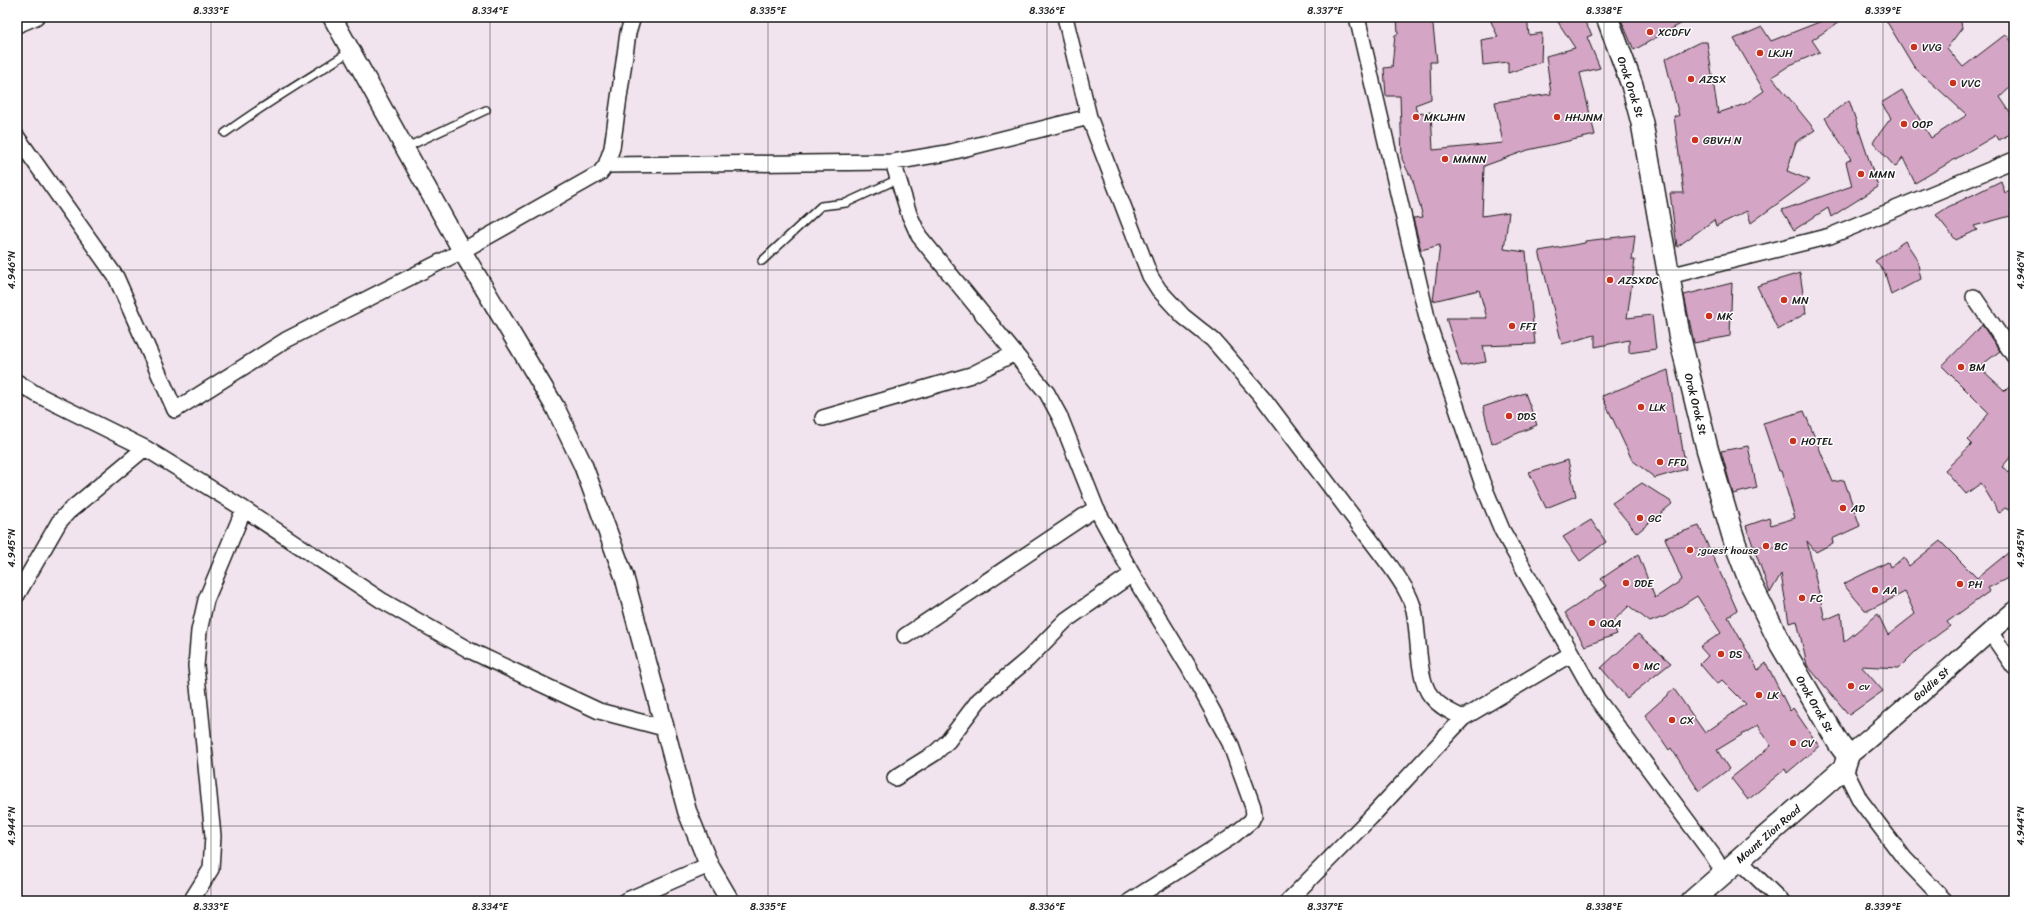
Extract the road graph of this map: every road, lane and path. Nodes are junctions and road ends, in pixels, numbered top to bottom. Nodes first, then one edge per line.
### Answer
1 (36, 17) edge
2 (332, 17) edge
3 (634, 17) edge
4 (1065, 17) edge
5 (1358, 17) edge
6 (1607, 17) edge
7 (17, 25) edge
8 (352, 51) junction
9 (486, 110) dead end
10 (1089, 117) junction
11 (225, 133) dead end
12 (17, 137) edge
13 (405, 148) junction
14 (2014, 160) edge
15 (892, 162) junction
16 (606, 165) junction
17 (898, 179) junction
18 (462, 252) junction
19 (762, 261) dead end
20 (1669, 276) junction
21 (1974, 297) dead end
22 (1015, 353) junction
23 (2014, 356) edge
24 (17, 382) edge
25 (823, 418) dead end
26 (145, 448) junction
27 (1096, 508) junction
28 (244, 509) junction
29 (1132, 574) junction
30 (17, 595) edge
31 (2014, 611) edge
32 (1990, 632) junction
33 (905, 636) dead end
34 (1571, 654) junction
35 (2014, 667) edge
36 (1463, 718) junction
37 (664, 728) junction
38 (1846, 762) junction
39 (895, 778) dead end
40 (1739, 860) junction
41 (709, 865) junction
42 (1724, 873) junction
43 (191, 901) edge
44 (625, 901) edge
45 (730, 901) edge
46 (1130, 901) edge
47 (1288, 901) edge
48 (1692, 901) edge
49 (1781, 901) edge
50 (1945, 901) edge

1 - 7 street
2 - 8 street
3 - 16 street
4 - 10 street
5 - 34 street
6 - 20 main road, Orok Orok St
8 - 11 lane
8 - 13 street
9 - 13 lane
10 - 15 street
10 - 36 street
12 - 18 street
13 - 18 street
14 - 20 street
15 - 16 street
15 - 17 street
16 - 18 street
17 - 19 lane
17 - 22 street
18 - 37 street
20 - 38 main road, Orok Orok St
21 - 23 street
22 - 25 street
22 - 27 street
24 - 26 street
26 - 28 street
26 - 30 street
27 - 29 street
27 - 33 street
28 - 37 street
28 - 43 street
29 - 39 street
29 - 46 street
31 - 32 street, Goldie St
32 - 35 street
32 - 38 street, Goldie St
34 - 36 street
34 - 42 street
36 - 47 street
37 - 41 street
38 - 40 main road, Mount Zion Road
38 - 50 street
40 - 42 main road, Mount Zion Road
40 - 49 street
41 - 44 street
41 - 45 street
42 - 48 main road, Mount Zion Road

